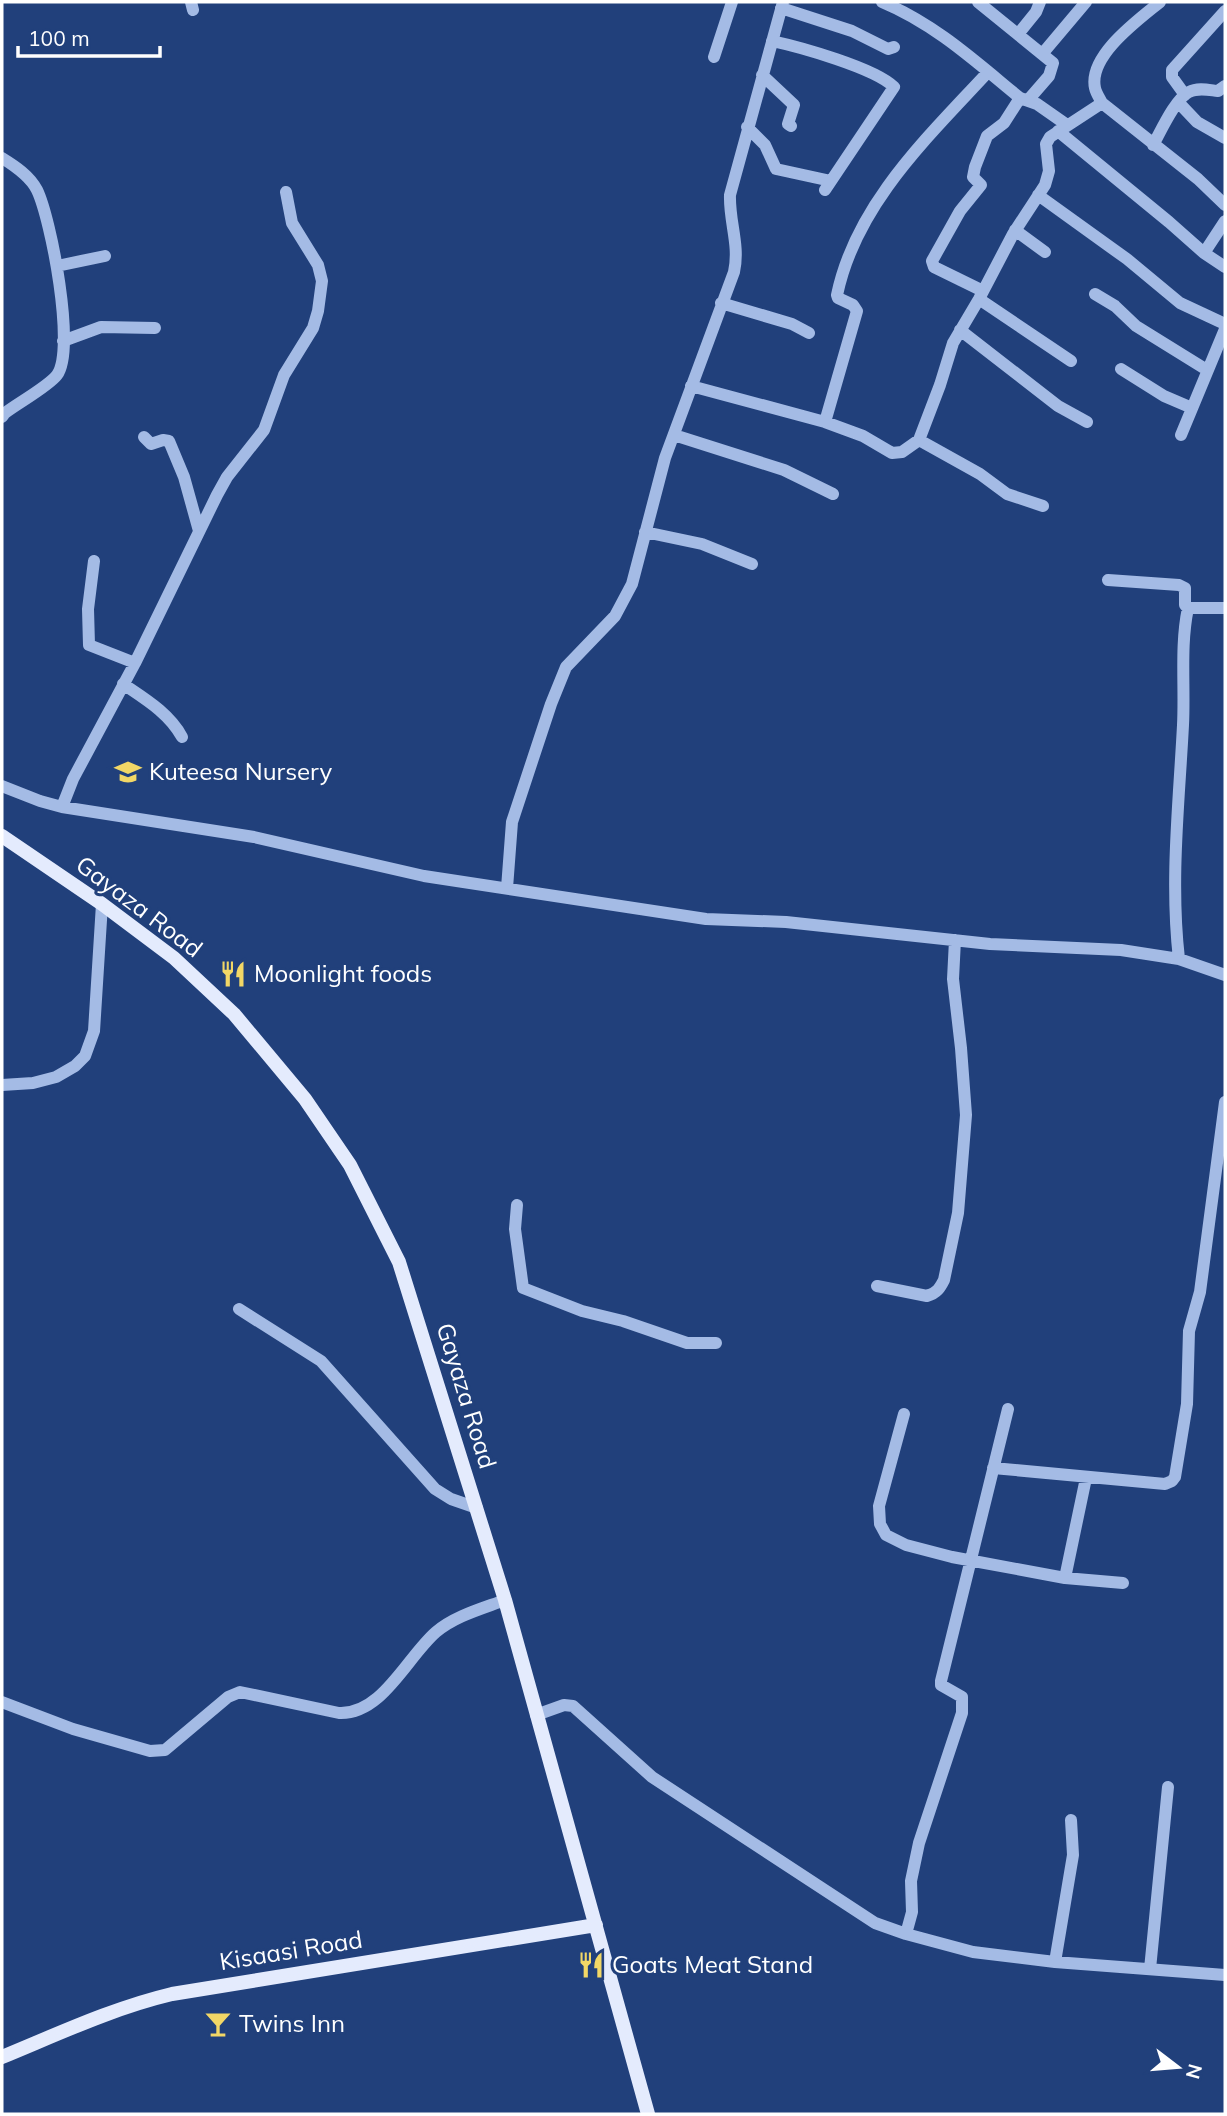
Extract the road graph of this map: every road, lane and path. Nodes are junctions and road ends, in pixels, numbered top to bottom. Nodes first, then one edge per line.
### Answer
1 (732, 2) edge
2 (882, 2) edge
3 (978, 2) edge
4 (1040, 2) edge
5 (1086, 2) edge
6 (1160, 2) edge
7 (782, 5) edge
8 (1225, 12) edge
9 (1019, 33) junction
10 (772, 41) junction
11 (894, 47) dead end
12 (1043, 52) junction
13 (714, 57) dead end
14 (988, 72) junction
15 (762, 75) junction
16 (1225, 86) edge
17 (1025, 99) junction
18 (1182, 99) junction
19 (1102, 103) junction
20 (791, 126) dead end
21 (747, 127) junction
22 (1062, 128) junction
23 (1225, 138) edge
24 (1153, 145) junction
25 (2, 158) edge
26 (286, 192) dead end
27 (1038, 195) junction
28 (1225, 205) edge
29 (1225, 222) edge
30 (1015, 230) junction
31 (1045, 252) dead end
32 (1204, 253) junction
33 (106, 256) dead end
34 (57, 266) junction
35 (1225, 267) edge
36 (1095, 294) dead end
37 (981, 295) junction
38 (721, 303) junction
39 (1225, 326) edge
40 (155, 328) dead end
41 (960, 330) junction
42 (809, 333) dead end
43 (63, 341) junction
44 (1071, 361) dead end
45 (1121, 369) dead end
46 (1207, 370) junction
47 (691, 386) junction
48 (1192, 408) junction
49 (2, 417) edge
50 (825, 422) junction
51 (1087, 422) dead end
52 (674, 435) junction
53 (1181, 435) dead end
54 (144, 437) dead end
55 (919, 440) junction
56 (833, 494) dead end
57 (1042, 506) dead end
58 (199, 531) junction
59 (645, 532) junction
60 (94, 561) dead end
61 (752, 564) dead end
62 (1108, 580) dead end
63 (1188, 608) junction
64 (1225, 608) edge
65 (135, 663) junction
66 (123, 684) junction
67 (182, 737) dead end
68 (2, 786) edge
69 (62, 807) junction
70 (2, 836) edge
71 (508, 888) junction
72 (102, 904) junction
73 (955, 940) junction
74 (1179, 959) junction
75 (1225, 975) edge
76 (2, 1085) edge
77 (1225, 1102) edge
78 (517, 1205) dead end
79 (877, 1286) dead end
80 (239, 1309) dead end
81 (716, 1343) dead end
82 (1007, 1409) dead end
83 (904, 1414) dead end
84 (993, 1468) junction
85 (1086, 1478) junction
86 (477, 1508) junction
87 (972, 1561) junction
88 (1065, 1578) junction
89 (1123, 1583) dead end
90 (505, 1600) junction
91 (2, 1702) edge
92 (536, 1715) junction
93 (1168, 1787) dead end
94 (1071, 1820) dead end
95 (596, 1925) junction
96 (906, 1934) junction
97 (1055, 1962) junction
98 (1150, 1969) junction
99 (1225, 1975) edge
100 (2, 2057) edge
101 (648, 2114) edge

1 - 13 street
2 - 14 street
3 - 9 street
4 - 9 street
5 - 12 street
6 - 19 street
7 - 10 street
7 - 11 street
8 - 18 street
9 - 12 street
10 - 15 street
10 - 21 street
12 - 17 street
14 - 17 street
14 - 50 street
15 - 20 street
15 - 21 street
16 - 18 street
17 - 22 street
17 - 37 street
18 - 23 street
18 - 24 street
19 - 22 street
19 - 24 street
21 - 38 street
22 - 27 street
22 - 32 street
24 - 28 street
25 - 34 street
26 - 58 street
27 - 30 street
27 - 39 street
29 - 32 street
30 - 31 street
30 - 37 street
32 - 35 street
33 - 34 street
34 - 43 street
36 - 46 street
37 - 41 street
37 - 44 street
38 - 42 street
38 - 47 street
39 - 46 street
40 - 43 street
41 - 51 street
41 - 55 street
43 - 49 street
45 - 48 street
46 - 48 street
47 - 50 street
47 - 52 street
48 - 53 street
50 - 55 street
52 - 56 street
52 - 59 street
54 - 58 street
55 - 57 street
58 - 65 street
59 - 61 street
59 - 71 street
60 - 65 street
62 - 63 street
63 - 64 street
63 - 74 street
65 - 66 street
66 - 67 street
66 - 69 street
68 - 69 street
69 - 71 street
70 - 72 main road, Gayaza Road
71 - 73 street
72 - 76 street
72 - 86 main road, Gayaza Road
73 - 74 street
73 - 79 street
74 - 75 street
77 - 85 street
78 - 81 street
80 - 86 street
82 - 84 street
83 - 87 street
84 - 85 street
84 - 87 street
85 - 88 street
86 - 90 main road, Gayaza Road
87 - 88 street
87 - 96 street
88 - 89 street
90 - 91 street
90 - 92 main road, Gayaza Road
92 - 95 main road, Gayaza Road
92 - 96 street
93 - 98 street
94 - 97 street
95 - 100 main road, Kisaasi Road
95 - 101 main road, Gayaza Road
96 - 97 street
97 - 98 street
98 - 99 street

